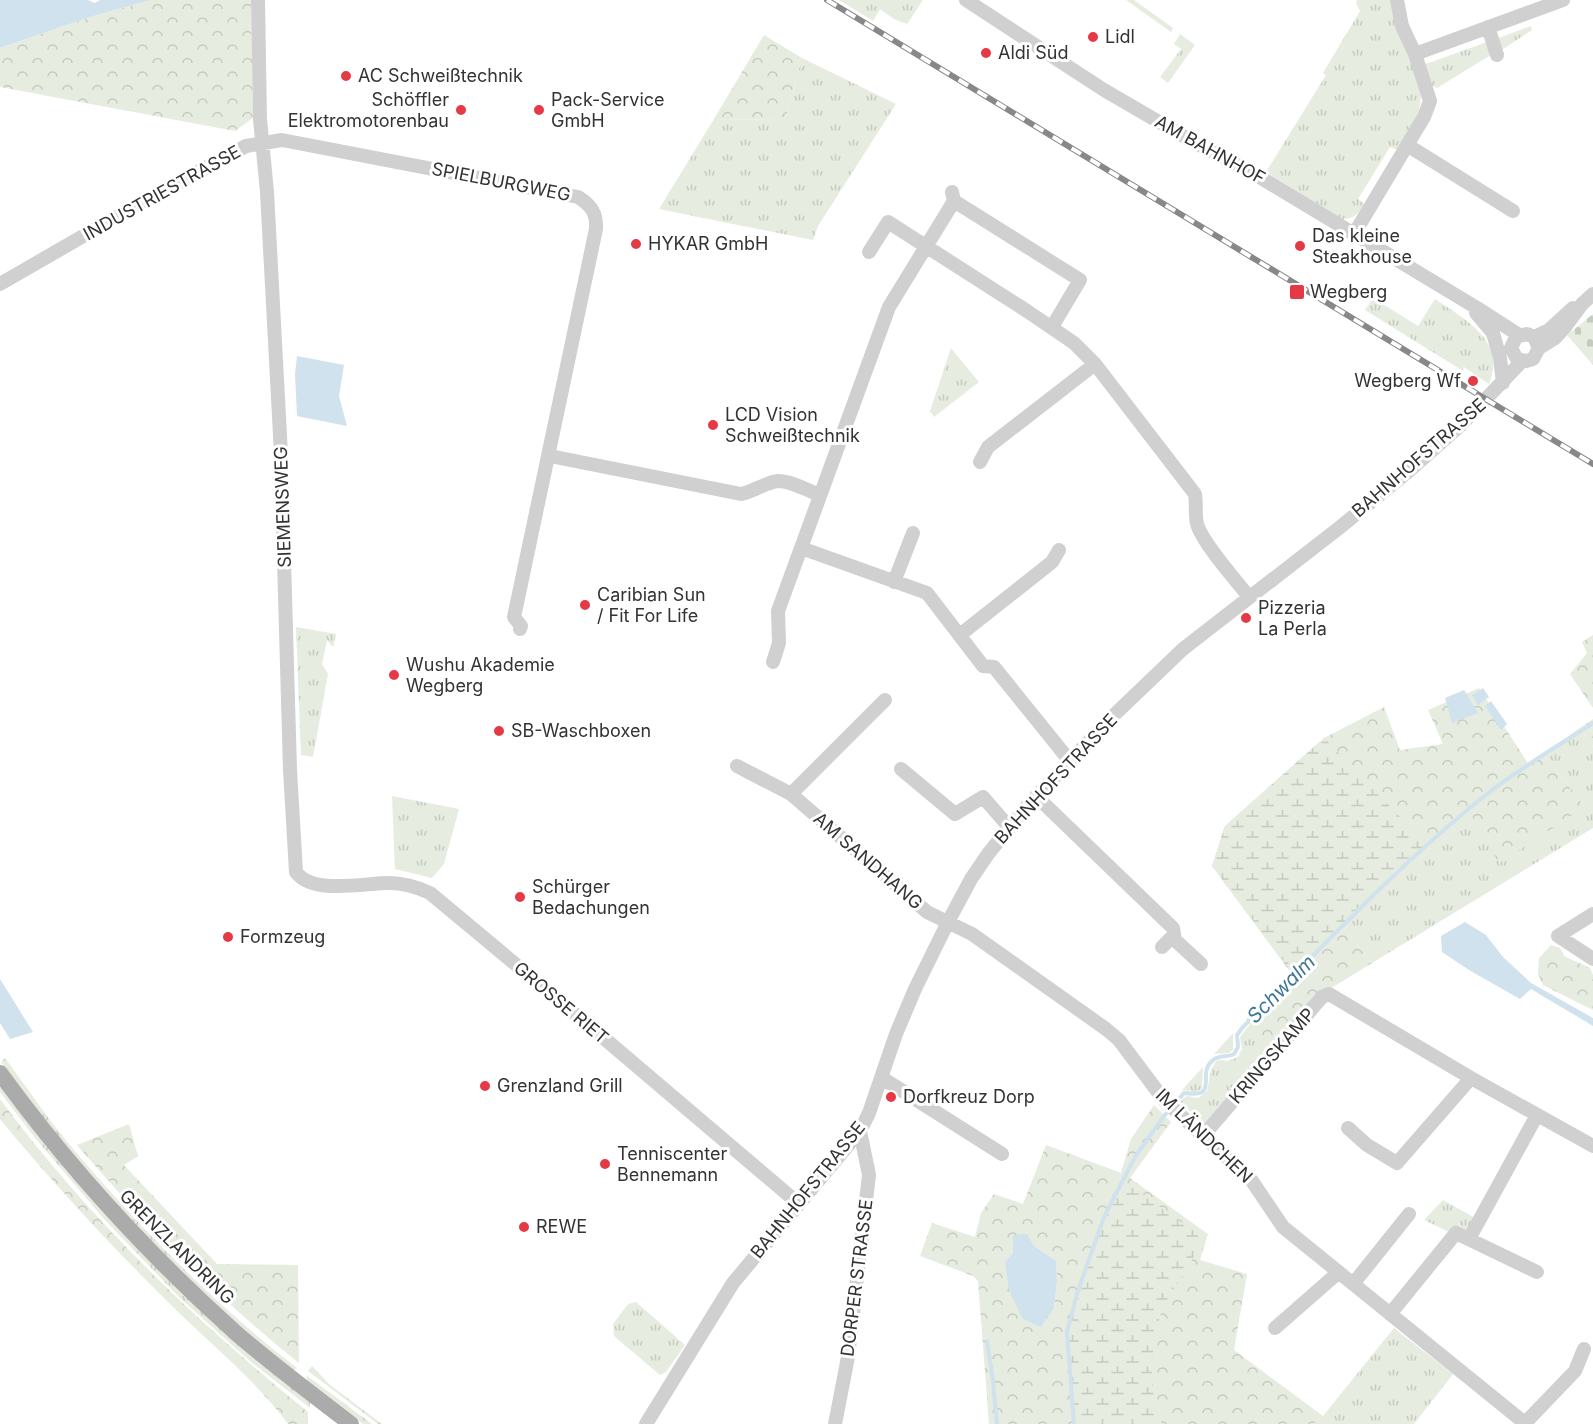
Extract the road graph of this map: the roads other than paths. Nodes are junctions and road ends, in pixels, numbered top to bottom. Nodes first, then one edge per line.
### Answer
1 (258, 0) edge
2 (1397, 0) edge
3 (1563, 0) edge
4 (970, 1) edge
5 (1488, 27) junction
6 (1415, 54) junction
7 (1497, 55) dead end
8 (264, 143) junction
9 (1407, 145) junction
10 (1513, 211) dead end
11 (1354, 234) junction
12 (927, 248) junction
13 (869, 252) dead end
14 (0, 284) edge
15 (1593, 294) edge
16 (1457, 296) junction
17 (1052, 327) junction
18 (1515, 339) junction
19 (1536, 343) junction
20 (1522, 361) junction
21 (1095, 364) junction
22 (1503, 383) junction
23 (550, 456) junction
24 (980, 462) dead end
25 (819, 495) junction
26 (912, 533) dead end
27 (801, 549) junction
28 (1059, 550) dead end
29 (894, 582) junction
30 (1249, 597) junction
31 (520, 629) dead end
32 (960, 634) junction
33 (773, 662) dead end
34 (885, 700) dead end
35 (1069, 760) junction
36 (737, 766) dead end
37 (902, 769) dead end
38 (791, 794) junction
39 (1036, 796) junction
40 (1009, 827) junction
41 (296, 872) joint
42 (1593, 914) edge
43 (948, 922) junction
44 (1174, 935) junction
45 (1162, 948) dead end
46 (1593, 959) edge
47 (1201, 964) dead end
48 (0, 1073) edge
49 (882, 1078) junction
50 (1471, 1078) junction
51 (1537, 1115) junction
52 (1348, 1128) dead end
53 (860, 1131) junction
54 (1203, 1136) junction
55 (1593, 1146) edge
56 (1002, 1154) dead end
57 (799, 1204) junction
58 (1408, 1214) dead end
59 (1468, 1239) junction
60 (1339, 1272) junction
61 (1536, 1272) dead end
62 (1353, 1284) junction
63 (1390, 1314) junction
64 (1275, 1328) dead end
65 (1584, 1349) dead end
66 (1526, 1423) edge
67 (351, 1424) edge
68 (646, 1424) edge
69 (835, 1424) edge

1 - 8 street, INDUSTRIESTRASSE
2 - 6 street
3 - 5 street
4 - 11 street, AM BAHNHOF
5 - 6 street
5 - 7 street
6 - 9 street
8 - 14 street, INDUSTRIESTRASSE
8 - 23 street, SPIELBURGWEG
8 - 41 street, SIEMENSWEG
9 - 10 street
9 - 11 street
11 - 16 street, AM BAHNHOF
12 - 13 street
12 - 17 street
12 - 17 street
12 - 25 street
15 - 19 street, BAHNHOFSTRASSE
16 - 18 street, AM BAHNHOF
16 - 22 street, AM BAHNHOF
17 - 21 street
18 - 19 street
18 - 20 street
19 - 20 street, BAHNHOFSTRASSE
20 - 22 street, BAHNHOFSTRASSE
21 - 24 street
21 - 30 street
22 - 30 street, BAHNHOFSTRASSE
23 - 25 street
23 - 31 street, SPIELBURGWEG
25 - 27 street
26 - 29 street
27 - 29 street
27 - 33 street
28 - 32 street
29 - 32 street
30 - 35 street, BAHNHOFSTRASSE
32 - 35 street
34 - 38 street
35 - 39 street, BAHNHOFSTRASSE
36 - 38 street, AM SANDHANG
37 - 40 street
38 - 43 street, AM SANDHANG
39 - 40 street, BAHNHOFSTRASSE
39 - 44 street
40 - 43 street, BAHNHOFSTRASSE
41 - 57 street, GROSSE RIET
42 - 46 street
43 - 49 street, BAHNHOFSTRASSE
43 - 54 street, IM LÄNDCHEN
44 - 45 street
44 - 47 street
48 - 67 main road, GRENZLANDRING
49 - 53 street, BAHNHOFSTRASSE
49 - 56 street
50 - 51 street, KRINGSKAMP
50 - 52 street
50 - 54 street, KRINGSKAMP
51 - 55 street, KRINGSKAMP
51 - 59 street
53 - 57 street, BAHNHOFSTRASSE
53 - 69 street, DORPER STRASSE
54 - 60 street, IM LÄNDCHEN
57 - 68 street, BAHNHOFSTRASSE
58 - 62 street
59 - 61 street
59 - 63 street
60 - 62 street, IM LÄNDCHEN
60 - 64 street
62 - 63 street, IM LÄNDCHEN
63 - 66 street, IM LÄNDCHEN
65 - 66 street, IM LÄNDCHEN

